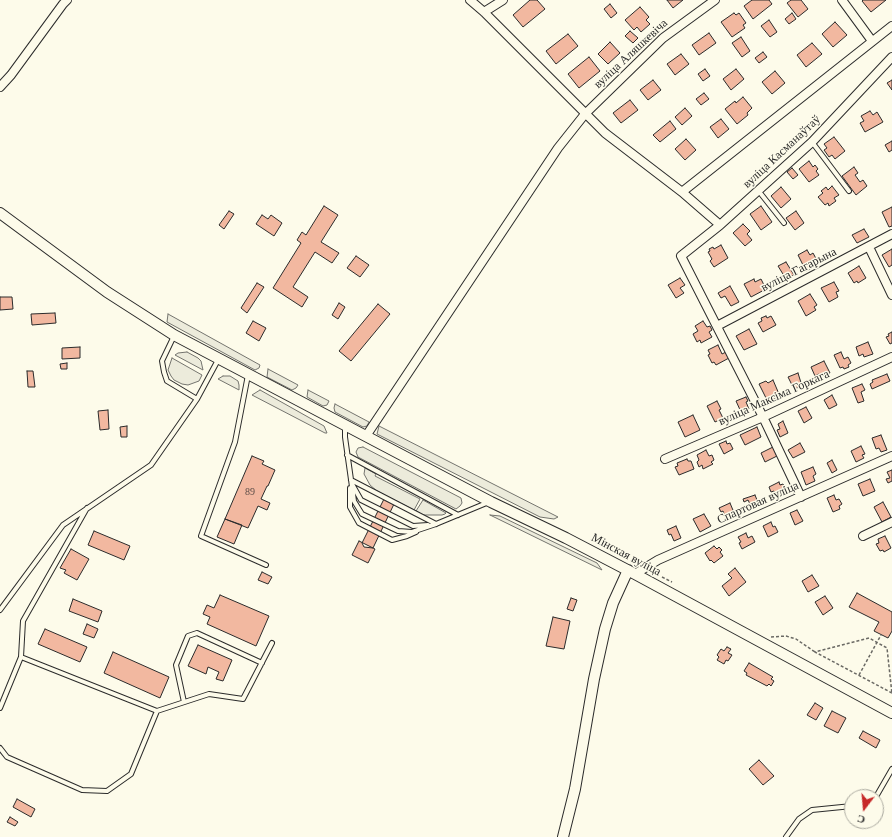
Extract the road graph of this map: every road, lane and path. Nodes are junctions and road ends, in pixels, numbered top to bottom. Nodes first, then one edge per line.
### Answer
1 (67, 0) edge
2 (470, 0) edge
3 (502, 0) edge
4 (715, 0) edge
5 (842, 0) edge
6 (484, 12) junction
7 (892, 26) edge
8 (872, 41) junction
9 (892, 57) edge
10 (0, 87) edge
11 (586, 114) junction
12 (812, 142) junction
13 (849, 191) dead end
14 (682, 192) junction
15 (760, 194) dead end
16 (0, 213) edge
17 (784, 223) dead end
18 (720, 225) junction
19 (892, 234) edge
20 (869, 247) junction
21 (892, 295) edge
22 (717, 326) junction
23 (174, 335) junction
24 (892, 357) edge
25 (219, 359) junction
26 (248, 375) junction
27 (197, 399) junction
28 (763, 417) junction
29 (345, 426) junction
30 (366, 436) junction
31 (347, 454) junction
32 (892, 456) edge
33 (665, 459) dead end
34 (350, 480) junction
35 (801, 497) junction
36 (491, 502) junction
37 (87, 508) junction
38 (458, 515) junction
39 (892, 522) edge
40 (436, 524) junction
41 (863, 536) dead end
42 (266, 565) dead end
43 (632, 572) junction
44 (662, 577) dead end
45 (674, 584) dead end
46 (0, 610) edge
47 (881, 634) dead end
48 (771, 637) dead end
49 (877, 642) junction
50 (272, 643) dead end
51 (815, 652) junction
52 (21, 657) junction
53 (262, 663) junction
54 (859, 675) junction
55 (892, 694) edge
56 (184, 702) junction
57 (0, 708) edge
58 (157, 711) junction
59 (892, 712) edge
60 (0, 748) edge
61 (892, 769) edge
62 (880, 789) edge
63 (844, 807) edge
64 (563, 837) edge
65 (786, 837) edge

1 - 10 street
2 - 6 street
3 - 6 street
4 - 11 street, вуліца Аляшкевіча
5 - 8 street
6 - 11 street
7 - 8 street
8 - 14 street
9 - 12 street, вуліца Касманаўтаў
11 - 14 street
11 - 30 street, вуліца Аляшкевіча
12 - 13 lane
12 - 18 street, вуліца Касманаўтаў
14 - 18 street
15 - 17 lane
16 - 23 street, Мінская вуліца
18 - 22 street, вуліца Касманаўтаў
19 - 20 street, вуліца Гагарына
20 - 21 street
20 - 22 street, вуліца Гагарына
22 - 28 street
23 - 25 street, Мінская вуліца
23 - 27 lane
24 - 28 street, вуліца Максіма Горкага
25 - 26 street, Мінская вуліца
25 - 27 lane
26 - 29 street, Мінская вуліца
26 - 42 lane
27 - 37 lane
28 - 33 street, вуліца Максіма Горкага
28 - 35 street
29 - 30 street, Мінская вуліца
29 - 31 lane
30 - 36 street, Мінская вуліца
31 - 34 lane
31 - 38 lane
32 - 35 street, Спартовая вуліца
34 - 40 lane
34 - 40 lane
34 - 40 lane
34 - 40 lane
35 - 43 street, Спартовая вуліца
36 - 38 lane
36 - 43 street, Мінская вуліца
37 - 46 lane
37 - 52 lane
38 - 40 lane
39 - 41 street
43 - 59 street, Мінская вуліца
43 - 64 street
44 - 45 path
47 - 49 path
48 - 51 path
49 - 51 path
49 - 54 path
49 - 55 path
50 - 53 lane
51 - 54 path
52 - 57 lane
52 - 58 lane
53 - 56 lane
53 - 56 lane
54 - 55 path
56 - 58 lane
58 - 60 lane
61 - 62 lane
63 - 65 lane

